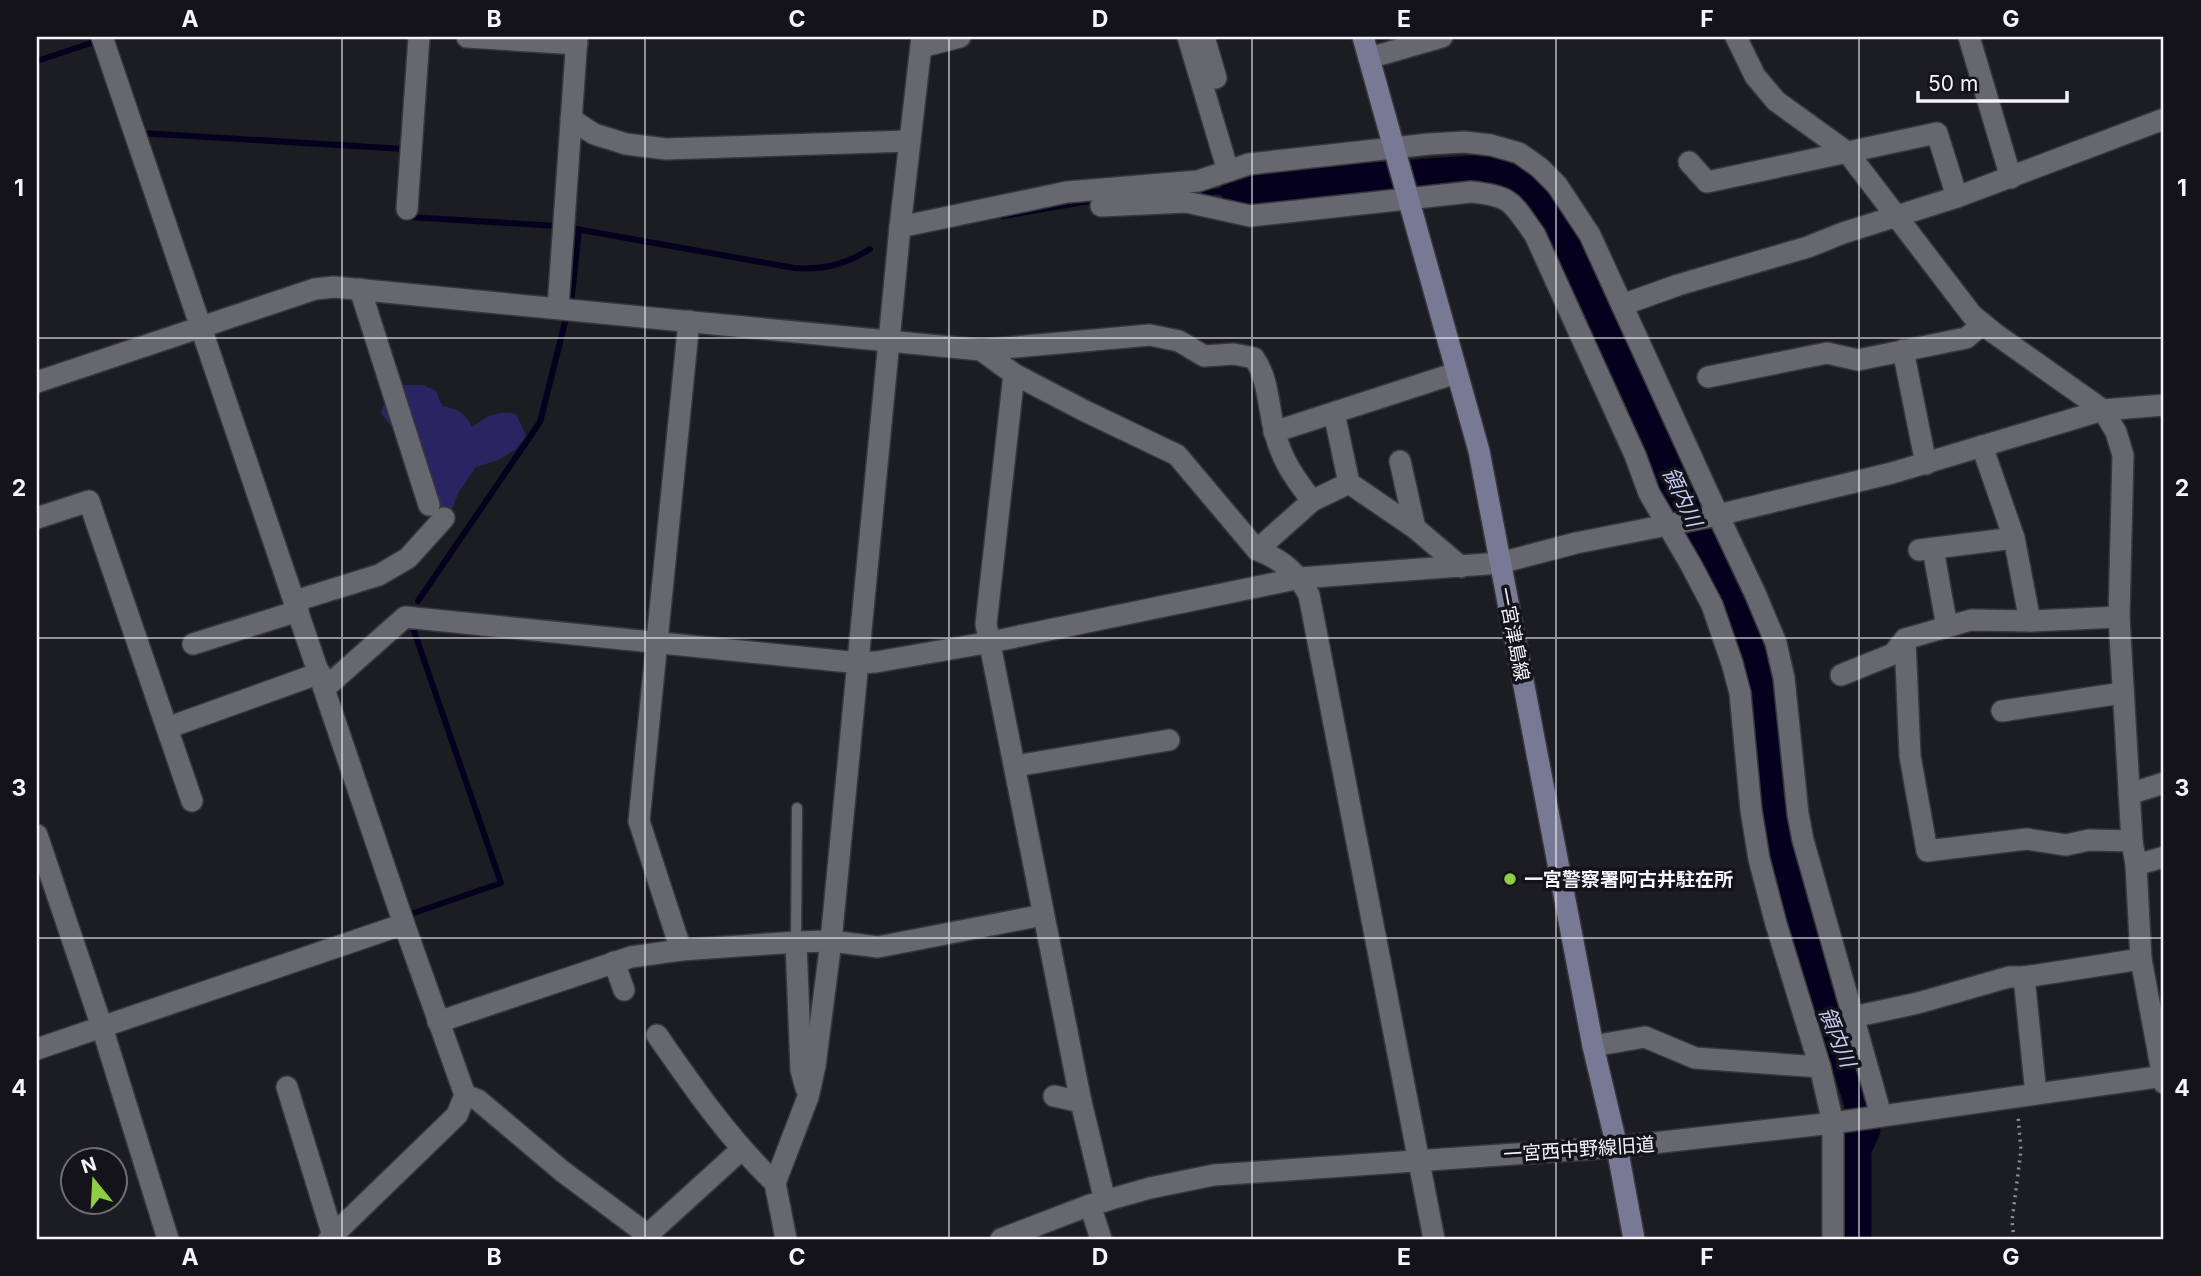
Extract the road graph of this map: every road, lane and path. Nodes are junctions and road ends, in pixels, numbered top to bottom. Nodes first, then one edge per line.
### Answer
1 (102, 37) edge
2 (419, 37) edge
3 (467, 37) edge
4 (960, 37) edge
5 (1188, 37) edge
6 (1204, 37) edge
7 (1363, 37) edge
8 (1442, 37) edge
9 (1736, 37) edge
10 (1969, 37) edge
11 (577, 40) edge
12 (922, 42) edge
13 (1369, 58) junction
14 (571, 119) junction
15 (2164, 119) edge
16 (910, 141) junction
17 (1395, 148) junction
18 (1848, 153) junction
19 (1689, 162) dead end
20 (1235, 169) junction
21 (2011, 178) junction
22 (1957, 197) junction
23 (1408, 198) junction
24 (1101, 206) dead end
25 (407, 209) dead end
26 (1897, 217) junction
27 (900, 227) junction
28 (360, 289) junction
29 (1622, 305) junction
30 (558, 307) junction
31 (689, 321) junction
32 (1983, 324) junction
33 (200, 328) junction
34 (890, 341) junction
35 (981, 349) junction
36 (1903, 351) junction
37 (1456, 373) junction
38 (1014, 374) junction
39 (1708, 377) dead end
40 (37, 382) edge
41 (2164, 405) edge
42 (2103, 410) junction
43 (1334, 412) junction
44 (1274, 432) junction
45 (1982, 446) junction
46 (1400, 461) dead end
47 (1926, 464) junction
48 (1349, 482) junction
49 (1312, 501) junction
50 (1718, 516) junction
51 (37, 518) edge
52 (1668, 525) junction
53 (1415, 528) junction
54 (2014, 538) junction
55 (1257, 550) junction
56 (1500, 563) junction
57 (1461, 567) junction
58 (1300, 578) junction
59 (297, 606) junction
60 (2119, 617) junction
61 (2030, 621) junction
62 (1947, 627) junction
63 (1905, 639) junction
64 (991, 642) junction
65 (657, 643) junction
66 (193, 645) dead end
67 (859, 663) junction
68 (1841, 675) dead end
69 (322, 680) junction
70 (2122, 693) junction
71 (2002, 711) dead end
72 (167, 728) junction
73 (1169, 740) dead end
74 (1016, 766) junction
75 (2164, 783) edge
76 (2129, 794) junction
77 (192, 801) dead end
78 (797, 808) dead end
79 (37, 835) edge
80 (2132, 841) junction
81 (2164, 857) edge
82 (2136, 865) junction
83 (1044, 915) junction
84 (404, 924) junction
85 (796, 942) junction
86 (831, 942) junction
87 (681, 950) junction
88 (2141, 959) junction
89 (614, 962) junction
90 (2024, 977) junction
91 (624, 990) dead end
92 (1853, 1017) junction
93 (438, 1022) junction
94 (102, 1027) junction
95 (657, 1035) dead end
96 (1593, 1046) junction
97 (37, 1049) edge
98 (1819, 1067) junction
99 (2164, 1078) edge
100 (287, 1087) dead end
101 (465, 1095) junction
102 (1055, 1096) dead end
103 (2027, 1096) junction
104 (808, 1097) junction
105 (1081, 1102) junction
106 (1881, 1115) junction
107 (1833, 1123) junction
108 (1617, 1147) junction
109 (742, 1149) junction
110 (1419, 1160) junction
111 (775, 1183) junction
112 (1097, 1203) junction
113 (331, 1237) edge
114 (645, 1237) edge
115 (168, 1239) edge
116 (786, 1239) edge
117 (1001, 1239) edge
118 (1101, 1239) edge
119 (1434, 1239) edge
120 (1634, 1239) edge
121 (1833, 1239) edge
122 (2014, 1239) edge

1 - 33 street
2 - 25 street
3 - 11 street
4 - 12 street
5 - 20 street
6 - 20 street
7 - 13 main road, 一宮津島線
8 - 13 street
9 - 18 street
10 - 21 street
11 - 14 street
12 - 16 street
13 - 17 main road, 一宮津島線
14 - 16 street
14 - 30 street
15 - 21 street
16 - 27 street
17 - 20 street
17 - 23 main road, 一宮津島線
17 - 29 street
18 - 19 street
18 - 22 street
18 - 26 street
20 - 27 street
21 - 22 street
22 - 26 street
23 - 24 street
23 - 37 main road, 一宮津島線
23 - 52 street
26 - 29 street
26 - 32 street
27 - 34 street
28 - 30 street
28 - 33 street
28 - 59 street
29 - 50 street
30 - 31 street
31 - 34 street
31 - 65 street
32 - 36 street
32 - 42 street
33 - 40 street
33 - 59 street
34 - 35 street
34 - 67 street
35 - 38 street
35 - 44 street
36 - 39 street
36 - 47 street
37 - 43 street
37 - 56 main road, 一宮津島線
38 - 55 street
38 - 64 street
41 - 42 street
42 - 45 street
42 - 60 street
43 - 44 street
43 - 48 street
44 - 49 street
45 - 47 street
45 - 54 street
46 - 53 street
47 - 50 street
48 - 49 street
48 - 53 street
49 - 55 street
50 - 52 street
50 - 92 street
51 - 72 street
52 - 56 street
52 - 98 street
53 - 57 street
54 - 61 street
54 - 62 street
55 - 58 street
56 - 57 street
56 - 96 main road, 一宮津島線
57 - 58 street
58 - 64 street
58 - 110 street
59 - 66 street
59 - 69 street
60 - 61 street
60 - 70 street
61 - 62 street
62 - 63 street
63 - 68 street
63 - 80 street
64 - 67 street
64 - 74 street
65 - 67 street
65 - 69 street
65 - 87 street
67 - 86 street
69 - 72 street
69 - 84 street
70 - 71 street
70 - 76 street
72 - 77 street
73 - 74 street
74 - 83 street
75 - 76 street
76 - 80 street
78 - 85 lane
79 - 94 street
80 - 82 street
81 - 82 street
82 - 88 street
83 - 86 street
83 - 105 street
84 - 93 street
84 - 94 street
85 - 86 street
85 - 87 street
85 - 104 street
86 - 104 street
87 - 89 street
88 - 90 street
88 - 99 street
89 - 91 street
89 - 93 street
90 - 92 street
90 - 103 street
92 - 106 street
93 - 101 street
94 - 97 street
94 - 115 street
95 - 109 street
96 - 98 street
96 - 108 main road, 一宮津島線
98 - 107 street
99 - 103 street, 一宮西中野線旧道
100 - 113 street
101 - 113 street
101 - 114 street
102 - 105 street
103 - 106 street, 一宮西中野線旧道
103 - 122 path
104 - 111 street
105 - 112 street
106 - 107 street, 一宮西中野線旧道
107 - 108 street, 一宮西中野線旧道
107 - 121 street
108 - 110 street, 一宮西中野線旧道
108 - 120 main road, 一宮津島線
109 - 111 street
109 - 114 street
110 - 112 street, 一宮西中野線旧道
110 - 119 street
111 - 116 street
112 - 117 street, 一宮西中野線旧道
112 - 118 street

